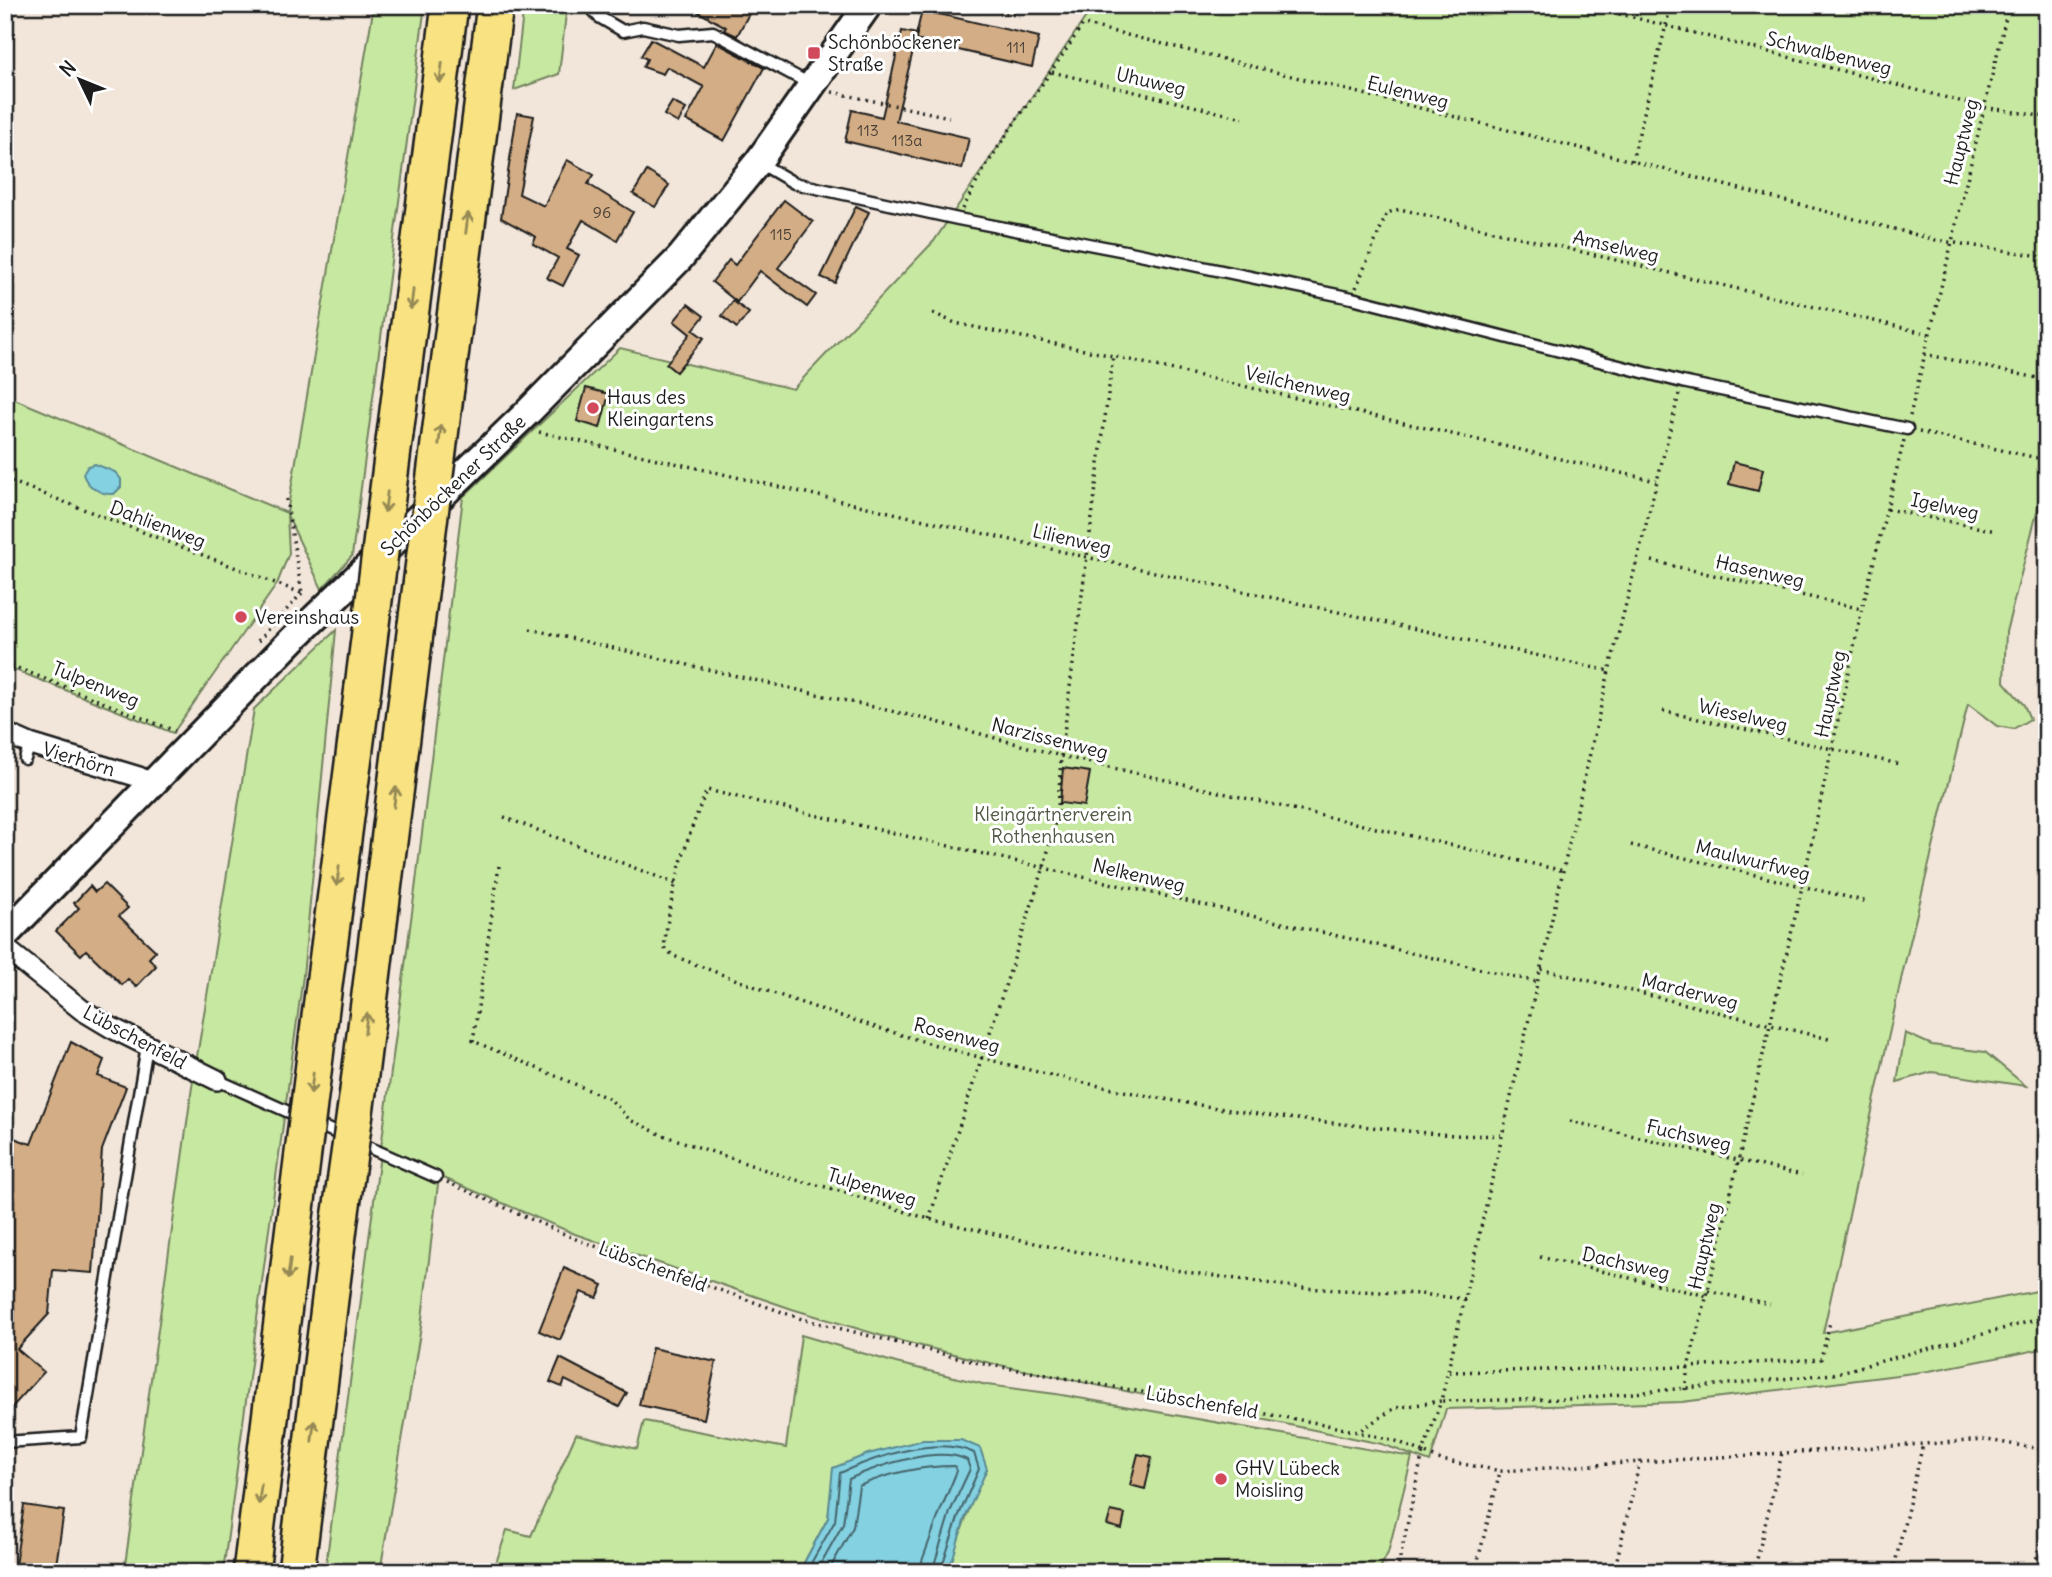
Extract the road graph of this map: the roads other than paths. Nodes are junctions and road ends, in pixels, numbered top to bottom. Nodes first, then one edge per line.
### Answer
1 (450, 5) edge
2 (495, 5) edge
3 (589, 5) edge
4 (868, 5) edge
5 (822, 89) junction
6 (758, 162) junction
7 (1907, 429) road end
8 (5, 733) edge
9 (152, 784) junction
10 (5, 935) edge
11 (5, 948) edge
12 (147, 1046) junction
13 (217, 1080) joint
14 (436, 1177) road end
15 (5, 1442) edge
16 (251, 1572) edge
17 (296, 1572) edge

1 -> 16 highway, bridge
17 -> 2 highway, bridge
3 - 5 lane
4 - 5 main road, Schönböckener Straße
5 - 6 main road, Schönböckener Straße
6 - 7 lane
6 - 9 main road, Schönböckener Straße
8 - 9 street, Vierhörn
9 - 10 main road, Schönböckener Straße
11 - 12 street, Lübschenfeld
12 - 13 street, Lübschenfeld
12 - 15 lane
13 - 14 lane, Lübschenfeld

